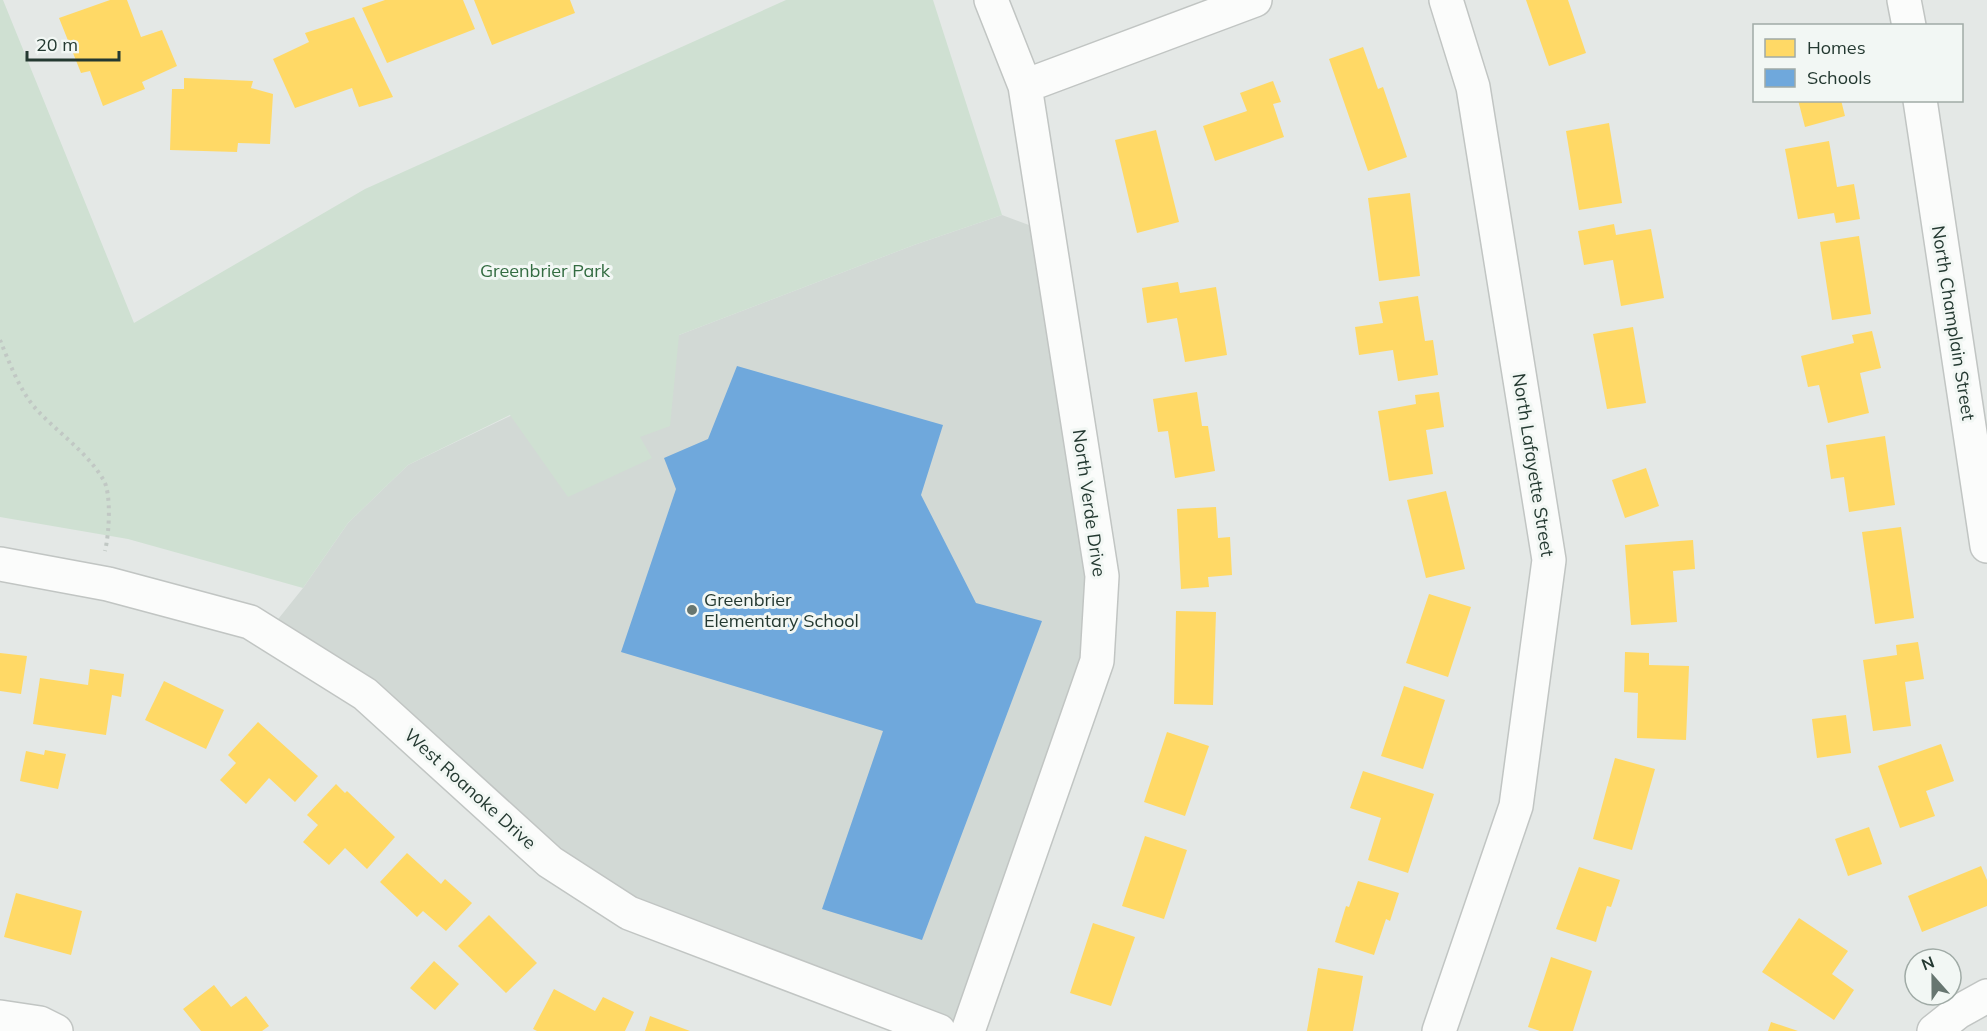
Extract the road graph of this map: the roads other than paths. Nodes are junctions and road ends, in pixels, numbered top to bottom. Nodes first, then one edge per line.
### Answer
1 (991, 0) edge
2 (1255, 0) edge
3 (1446, 0) edge
4 (1904, 0) edge
5 (1908, 24) edge
6 (1025, 86) junction
7 (1920, 102) edge
8 (1987, 546) edge
9 (0, 564) edge
10 (1987, 996) edge
11 (0, 1017) edge
12 (56, 1031) edge
13 (939, 1031) edge
14 (968, 1031) edge
15 (1439, 1031) edge
16 (1934, 1031) edge

1 - 6 street, North Verde Drive
2 - 6 street
3 - 15 street, North Lafayette Street
4 - 5 street
6 - 14 street, North Verde Drive
7 - 8 street, North Champlain Street
9 - 13 street, West Roanoke Drive
10 - 16 street
11 - 12 street

